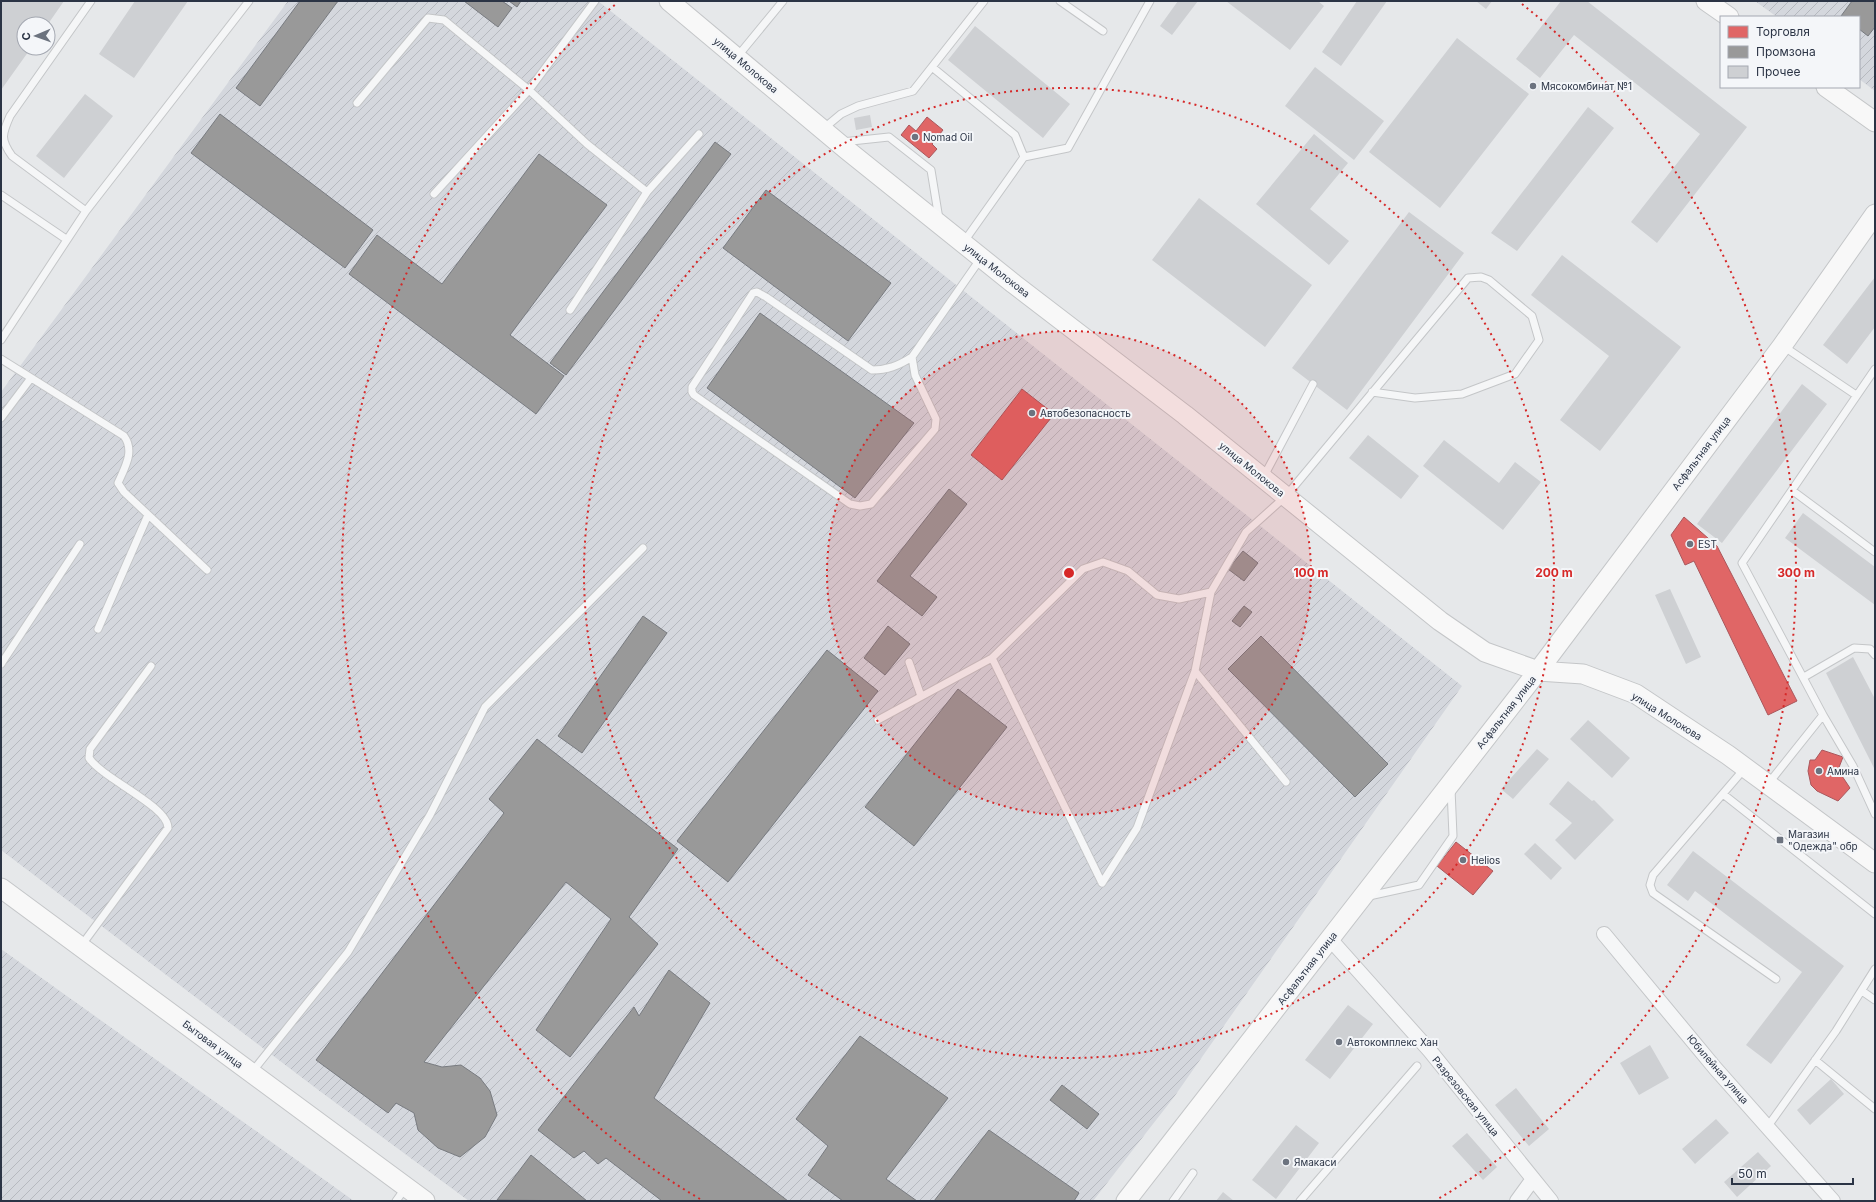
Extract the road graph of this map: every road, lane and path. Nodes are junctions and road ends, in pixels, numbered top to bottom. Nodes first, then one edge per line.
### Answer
1 (92, 1) edge
2 (249, 1) edge
3 (595, 1) edge
4 (670, 1) edge
5 (783, 1) edge
6 (984, 1) edge
7 (1060, 1) edge
8 (1150, 1) edge
9 (1706, 1) edge
10 (1728, 16) edge
11 (1103, 31) dead end
12 (737, 57) junction
13 (932, 67) junction
14 (1827, 88) edge
15 (529, 90) junction
16 (357, 103) dead end
17 (1875, 122) edge
18 (822, 129) junction
19 (699, 134) dead end
20 (1, 136) edge
21 (838, 142) junction
22 (1024, 157) junction
23 (647, 192) junction
24 (434, 194) dead end
25 (1, 195) edge
26 (86, 211) junction
27 (1875, 214) edge
28 (940, 225) junction
29 (66, 239) junction
30 (963, 243) junction
31 (981, 258) junction
32 (570, 310) dead end
33 (1, 340) edge
34 (1782, 346) junction
35 (912, 357) junction
36 (1, 359) edge
37 (1875, 369) edge
38 (31, 378) junction
39 (1313, 384) dead end
40 (1372, 392) junction
41 (1856, 395) junction
42 (1, 418) edge
43 (1263, 478) junction
44 (1793, 491) junction
45 (1286, 496) junction
46 (148, 515) junction
47 (80, 544) dead end
48 (643, 548) dead end
49 (1875, 552) edge
50 (207, 570) dead end
51 (1211, 592) junction
52 (98, 629) dead end
53 (1872, 647) edge
54 (1875, 655) edge
55 (992, 658) junction
56 (909, 662) dead end
57 (1, 664) edge
58 (151, 666) dead end
59 (1195, 671) junction
60 (1538, 671) junction
61 (1804, 677) junction
62 (921, 696) junction
63 (1823, 715) junction
64 (878, 720) dead end
65 (1745, 768) junction
66 (1286, 782) dead end
67 (1451, 782) junction
68 (1768, 784) junction
69 (1723, 794) junction
70 (1875, 814) edge
71 (1875, 863) edge
72 (1, 888) edge
73 (1363, 897) junction
74 (1875, 914) edge
75 (1604, 934) dead end
76 (1330, 939) junction
77 (81, 946) junction
78 (1875, 969) edge
79 (1776, 979) dead end
80 (1862, 991) junction
81 (1875, 1000) edge
82 (1815, 1060) junction
83 (1417, 1066) dead end
84 (252, 1072) junction
85 (1875, 1109) edge
86 (1768, 1126) junction
87 (1194, 1173) dead end
88 (1533, 1179) junction
89 (401, 1194) edge
90 (425, 1201) edge
91 (1126, 1201) edge
92 (1173, 1201) edge
93 (1300, 1201) edge
94 (1517, 1201) edge
95 (1551, 1201) edge
96 (1833, 1201) edge

1 - 20 lane
2 - 26 lane
3 - 15 lane
4 - 12 main road, улица Молокова
5 - 12 lane
6 - 13 lane
7 - 11 lane
8 - 22 lane
9 - 10 main road
12 - 18 main road, улица Молокова
13 - 18 lane
13 - 22 lane
14 - 17 main road
15 - 16 lane
15 - 23 lane
15 - 24 lane
18 - 21 main road, улица Молокова
19 - 23 lane
20 - 26 lane
21 - 28 main road, улица Молокова
21 - 28 lane
22 - 30 lane
23 - 32 lane
25 - 29 lane
26 - 29 lane
27 - 34 main road, Асфальтная улица
28 - 30 main road, улица Молокова
29 - 33 lane
30 - 31 main road, улица Молокова
31 - 35 lane
31 - 43 main road, улица Молокова
34 - 41 lane
34 - 60 main road, Асфальтная улица
35 - 35 lane
36 - 38 lane
37 - 41 lane
38 - 42 lane
38 - 46 lane
39 - 43 lane
40 - 40 lane
40 - 45 lane
41 - 44 lane
43 - 45 main road, улица Молокова
44 - 49 lane
44 - 61 lane
45 - 51 lane
45 - 60 main road, улица Молокова
46 - 50 lane
46 - 52 lane
47 - 57 lane
48 - 84 lane
51 - 55 lane
51 - 59 lane
53 - 54 lane
53 - 61 lane
55 - 59 lane
55 - 62 lane
56 - 62 lane
58 - 77 lane
59 - 66 lane
60 - 65 main road, улица Молокова
60 - 67 main road, Асфальтная улица
61 - 63 lane
62 - 64 lane
63 - 68 lane
63 - 70 lane
65 - 68 main road, улица Молокова
65 - 69 lane
67 - 73 main road, Асфальтная улица
67 - 73 lane
68 - 71 main road, улица Молокова
69 - 74 lane
69 - 79 lane
72 - 77 main road, Бытовая улица
73 - 76 main road, Асфальтная улица
75 - 86 street, Юбилейная улица
76 - 88 street, Разрезовская улица
76 - 91 main road, Асфальтная улица
77 - 84 main road, Бытовая улица
78 - 80 lane
80 - 81 lane
80 - 82 lane
82 - 85 lane
82 - 86 lane
83 - 93 lane
84 - 89 main road, Бытовая улица
86 - 96 street, Юбилейная улица
87 - 92 lane
88 - 94 street
88 - 95 street, Разрезовская улица
89 - 90 main road, Бытовая улица

